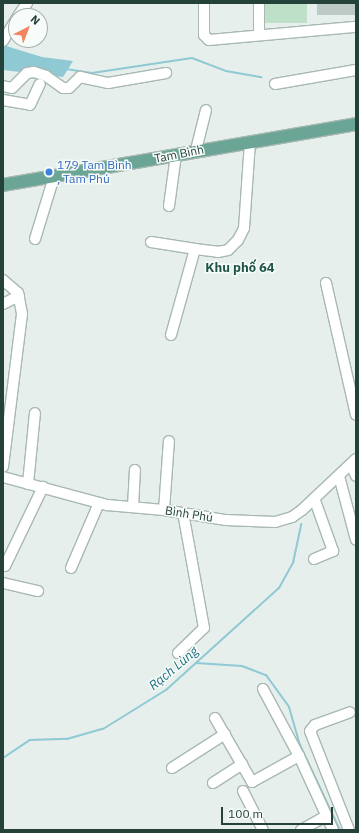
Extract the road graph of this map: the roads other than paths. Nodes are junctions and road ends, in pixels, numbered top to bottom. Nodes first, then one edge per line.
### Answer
1 (204, 3) edge
2 (259, 3) edge
3 (356, 27) edge
4 (259, 34) junction
5 (356, 70) edge
6 (166, 73) dead end
7 (40, 84) dead end
8 (275, 84) dead end
9 (3, 86) edge
10 (3, 100) edge
11 (206, 110) dead end
12 (356, 124) edge
13 (250, 142) junction
14 (196, 150) junction
15 (176, 155) junction
16 (54, 177) junction
17 (3, 185) edge
18 (169, 206) dead end
19 (35, 239) dead end
20 (151, 242) dead end
21 (195, 249) junction
22 (3, 280) edge
23 (326, 283) dead end
24 (19, 296) junction
25 (3, 304) edge
26 (171, 335) dead end
27 (35, 413) dead end
28 (356, 415) edge
29 (5, 433) edge
30 (169, 441) dead end
31 (353, 462) edge
32 (3, 467) edge
33 (135, 470) dead end
34 (339, 476) junction
35 (356, 476) edge
36 (3, 477) edge
37 (28, 484) junction
38 (43, 487) junction
39 (314, 498) junction
40 (99, 503) junction
41 (133, 507) junction
42 (164, 510) junction
43 (183, 513) junction
44 (354, 526) edge
45 (356, 540) edge
46 (314, 558) dead end
47 (6, 566) dead end
48 (71, 568) dead end
49 (3, 583) edge
50 (38, 592) dead end
51 (178, 653) dead end
52 (263, 689) dead end
53 (350, 712) dead end
54 (215, 718) dead end
55 (225, 734) junction
56 (299, 756) junction
57 (242, 764) junction
58 (172, 768) dead end
59 (212, 783) dead end
60 (243, 791) dead end
61 (326, 816) junction
62 (263, 830) edge
63 (301, 830) edge
64 (333, 830) edge
65 (349, 830) edge

1 - 4 street
2 - 4 street
3 - 4 street
5 - 8 street
6 - 9 street
7 - 10 street
11 - 14 street
12 - 13 main road, Tam Bình
13 - 14 main road, Tam Bình
13 - 21 street
14 - 15 main road, Tam Bình
15 - 16 main road, Tam Bình
15 - 18 street
16 - 17 main road, Tam Bình
16 - 19 street
20 - 21 street
21 - 26 street
22 - 24 street
23 - 28 street
24 - 25 street
24 - 29 street
27 - 37 street
29 - 32 street
30 - 42 street
31 - 34 street, Bình Phú
31 - 35 street
33 - 41 street
34 - 39 street, Bình Phú
34 - 44 street
36 - 37 street, Bình Phú
37 - 38 street, Bình Phú
38 - 40 street, Bình Phú
38 - 47 street
39 - 43 street, Bình Phú
39 - 46 street
40 - 41 street, Bình Phú
40 - 48 street
41 - 42 street, Bình Phú
42 - 43 street, Bình Phú
43 - 51 street
44 - 45 street
49 - 50 street
52 - 56 street
53 - 65 street
54 - 55 street
55 - 57 street
55 - 58 street
56 - 57 street
56 - 61 street
57 - 59 street
60 - 62 street
61 - 63 street
61 - 64 street

